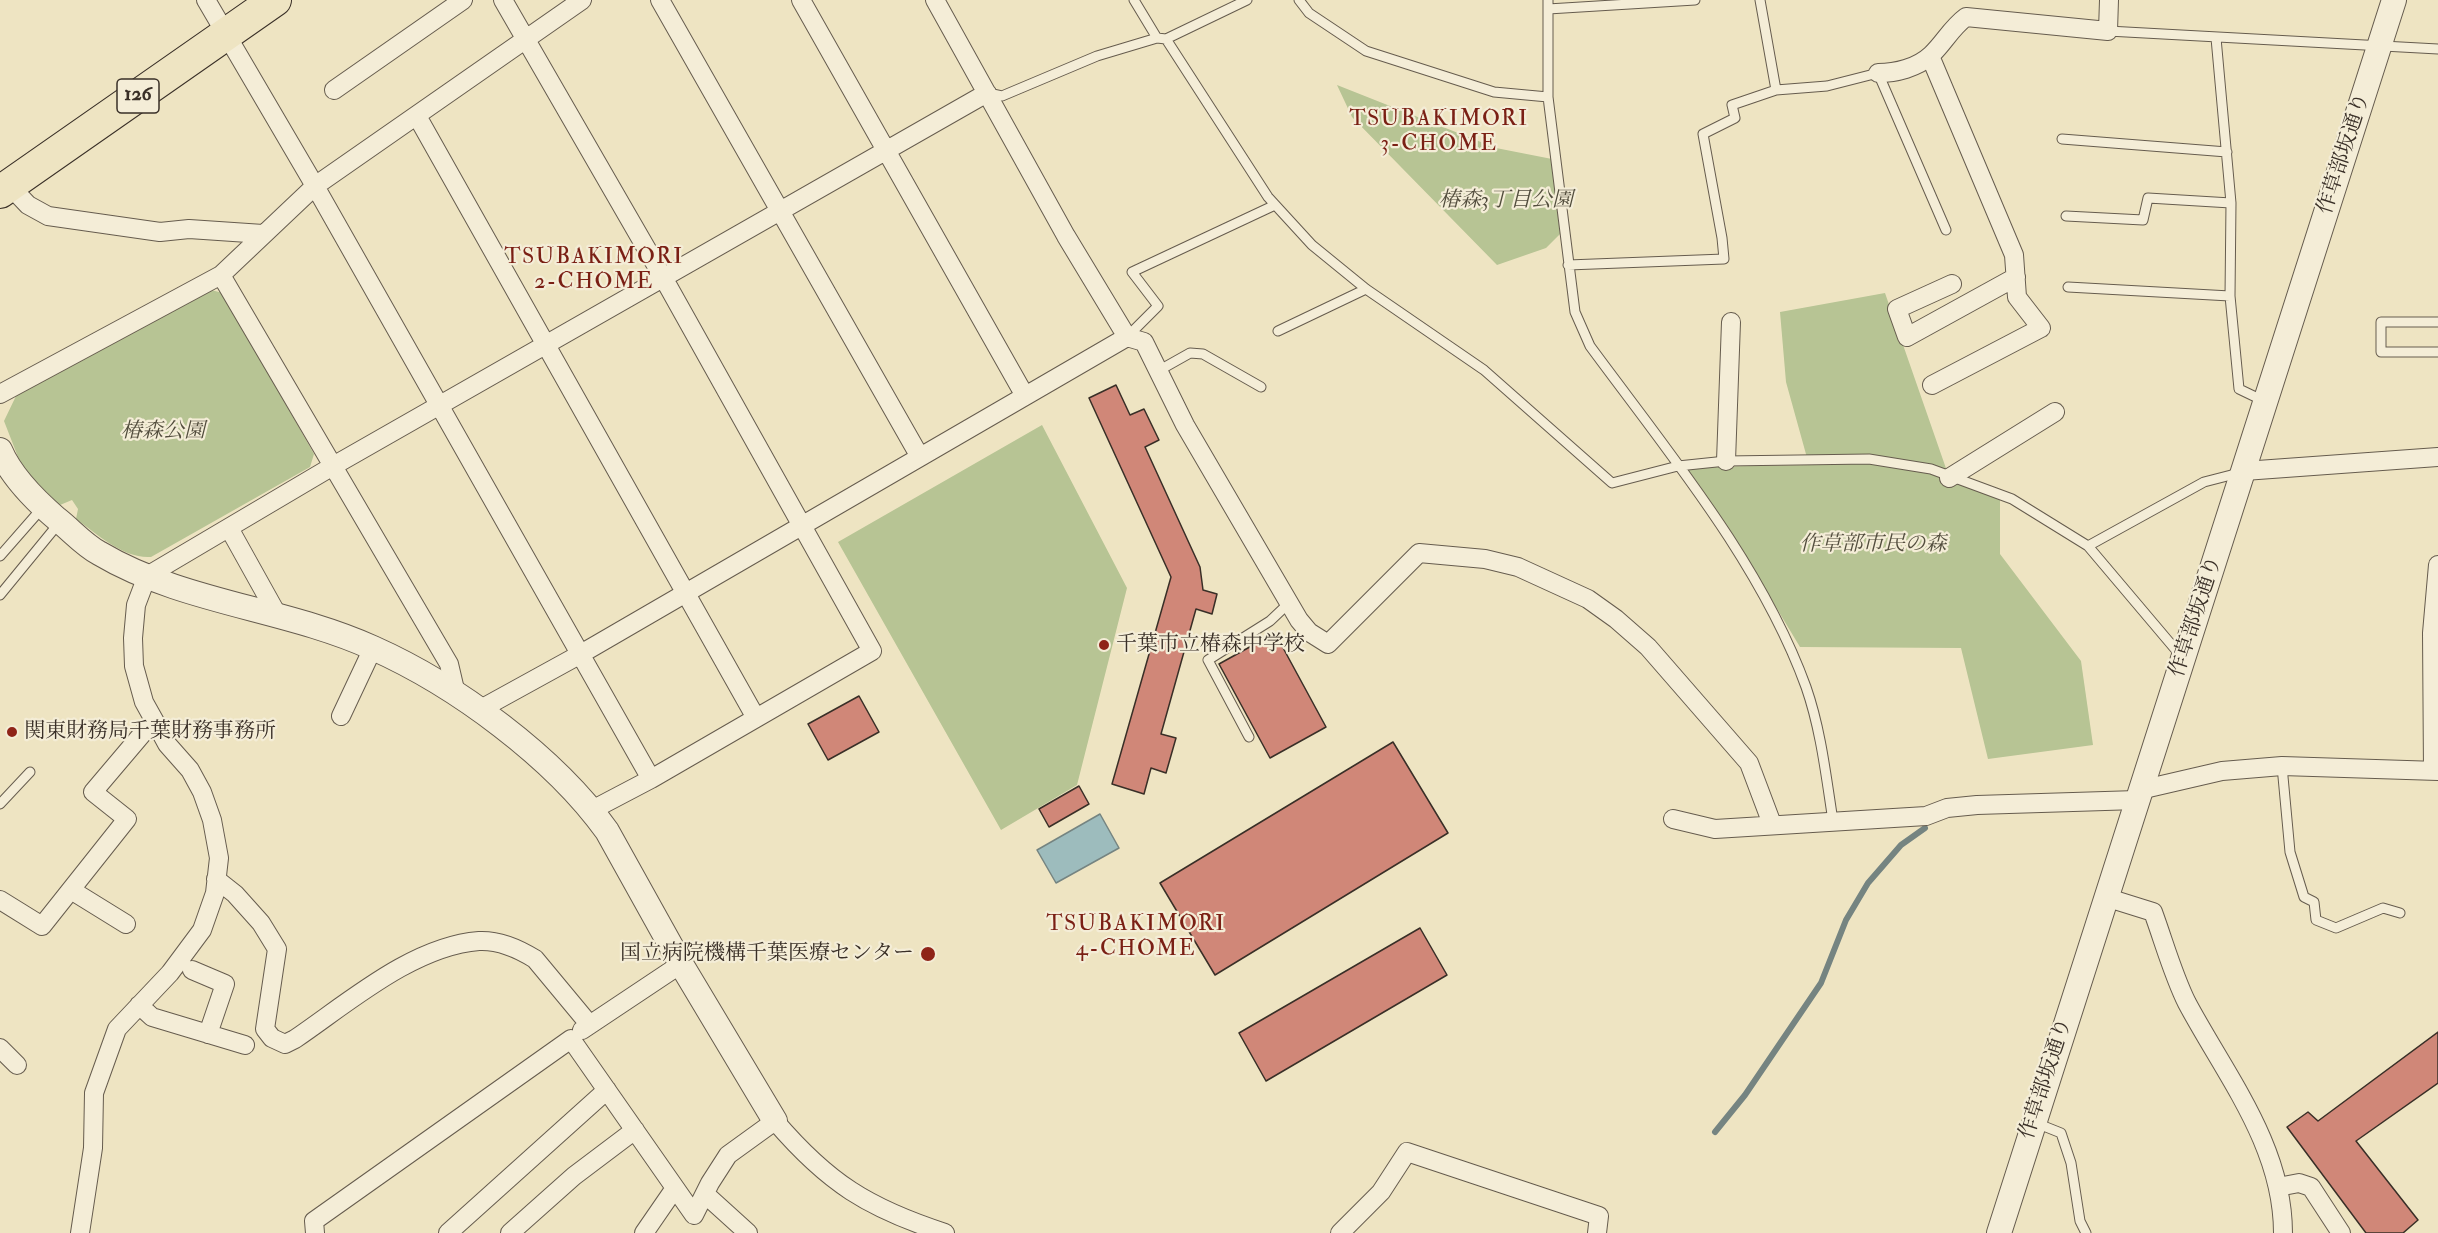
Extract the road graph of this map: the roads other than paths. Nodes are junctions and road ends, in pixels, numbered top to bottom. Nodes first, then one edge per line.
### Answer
1 (244, 0) edge
2 (275, 0) edge
3 (463, 0) edge
4 (503, 0) edge
5 (582, 0) edge
6 (660, 0) edge
7 (801, 0) edge
8 (935, 0) edge
9 (1134, 0) edge
10 (1247, 0) edge
11 (1299, 0) edge
12 (1695, 0) edge
13 (1760, 0) edge
14 (2109, 0) edge
15 (2394, 0) edge
16 (1548, 5) edge
17 (216, 18) edge
18 (2108, 32) junction
19 (2216, 38) junction
20 (526, 39) junction
21 (1162, 39) junction
22 (2379, 47) junction
23 (2438, 49) edge
24 (1930, 56) junction
25 (1878, 74) junction
26 (334, 90) dead end
27 (1776, 90) junction
28 (987, 93) junction
29 (1548, 97) junction
30 (417, 116) junction
31 (2062, 140) dead end
32 (887, 150) junction
33 (2227, 152) junction
34 (3, 182) edge
35 (315, 186) junction
36 (2231, 203) junction
37 (1275, 205) junction
38 (781, 212) junction
39 (2066, 216) dead end
40 (1946, 230) dead end
41 (263, 234) junction
42 (1568, 265) junction
43 (221, 275) junction
44 (2016, 277) junction
45 (664, 279) junction
46 (1952, 284) dead end
47 (2068, 287) dead end
48 (1366, 289) junction
49 (2230, 296) junction
50 (1731, 322) dead end
51 (2438, 322) edge
52 (1278, 332) dead end
53 (1127, 337) junction
54 (547, 346) junction
55 (2438, 352) edge
56 (1158, 370) junction
57 (1932, 385) dead end
58 (1261, 387) dead end
59 (0, 394) edge
60 (1025, 396) junction
61 (2265, 402) junction
62 (439, 406) junction
63 (2055, 412) dead end
64 (920, 457) junction
65 (2438, 457) edge
66 (1726, 461) junction
67 (4, 463) edge
68 (333, 466) junction
69 (1678, 466) junction
70 (2244, 471) junction
71 (1949, 478) junction
72 (52, 514) junction
73 (800, 526) junction
74 (229, 528) junction
75 (2088, 546) junction
76 (0, 556) edge
77 (2438, 565) edge
78 (147, 576) junction
79 (685, 593) junction
80 (0, 595) edge
81 (1289, 603) junction
82 (278, 615) junction
83 (373, 648) junction
84 (579, 655) junction
85 (2183, 658) junction
86 (456, 694) junction
87 (479, 710) junction
88 (341, 716) dead end
89 (756, 718) junction
90 (154, 720) junction
91 (1249, 736) dead end
92 (2282, 766) junction
93 (2436, 771) edge
94 (30, 772) dead end
95 (651, 779) junction
96 (2138, 795) junction
97 (0, 804) edge
98 (592, 810) junction
99 (1673, 819) dead end
100 (1833, 821) junction
101 (1772, 824) junction
102 (216, 879) junction
103 (71, 890) junction
104 (2105, 897) junction
105 (0, 900) edge
106 (2400, 913) dead end
107 (126, 924) dead end
108 (681, 964) junction
109 (192, 970) dead end
110 (139, 1005) junction
111 (589, 1024) junction
112 (208, 1034) junction
113 (571, 1038) junction
114 (245, 1045) dead end
115 (0, 1048) edge
116 (17, 1065) dead end
117 (607, 1090) junction
118 (775, 1121) junction
119 (2034, 1122) junction
120 (635, 1130) junction
121 (2278, 1187) junction
122 (675, 1188) junction
123 (705, 1194) junction
124 (907, 1227) edge
125 (80, 1233) edge
126 (315, 1233) edge
127 (448, 1233) edge
128 (510, 1233) edge
129 (644, 1233) edge
130 (748, 1233) edge
131 (945, 1233) edge
132 (1340, 1233) edge
133 (1597, 1233) edge
134 (1999, 1233) edge
135 (2086, 1233) edge
136 (2283, 1233) edge
137 (2341, 1233) edge

1 - 17 highway, 126
2 - 17 highway, 126
3 - 26 street
4 - 20 street
5 - 20 street
6 - 38 street
7 - 32 street
8 - 28 street
9 - 21 lane
10 - 21 lane
11 - 29 lane
12 - 16 lane
13 - 27 lane
14 - 18 street
15 - 22 street, 作草部坂通り
16 - 29 lane
17 - 34 highway, 126
17 - 35 street
18 - 19 lane
18 - 24 street
19 - 22 lane
19 - 33 lane
20 - 30 street
20 - 45 street
21 - 28 lane
21 - 37 lane
22 - 23 lane
22 - 61 street, 作草部坂通り
24 - 25 street
24 - 44 street
25 - 27 lane
25 - 40 lane
27 - 42 lane
28 - 32 street
28 - 53 street
29 - 42 lane
30 - 35 street
30 - 54 street
31 - 33 lane
32 - 38 street
32 - 60 street
33 - 36 lane
34 - 41 street
35 - 41 street
35 - 62 street
36 - 39 lane
36 - 49 lane
37 - 48 lane
37 - 53 lane
38 - 45 street
38 - 64 street
41 - 43 street
42 - 69 lane
43 - 59 street
43 - 68 street
44 - 46 street
44 - 57 street
45 - 54 street
45 - 73 street
47 - 49 lane
48 - 52 lane
48 - 69 lane
49 - 61 lane
50 - 66 street
51 - 55 lane
53 - 56 street
53 - 60 street
54 - 62 street
54 - 79 street
56 - 58 lane
56 - 81 street
60 - 64 street
61 - 70 street, 作草部坂通り
62 - 68 street
62 - 84 street
63 - 71 street
64 - 73 street
65 - 70 street
66 - 69 lane
66 - 71 lane
67 - 72 street
68 - 74 street
68 - 86 street
69 - 100 lane
70 - 75 lane
70 - 85 street, 作草部坂通り
71 - 75 lane
72 - 76 lane
72 - 78 street
72 - 80 lane
73 - 79 street
73 - 89 street
74 - 78 street
74 - 82 street
75 - 85 lane
77 - 93 street
78 - 82 street
78 - 90 street
79 - 84 street
79 - 89 street
81 - 91 lane
81 - 101 street
82 - 83 street
83 - 86 street
83 - 88 street
84 - 87 street
84 - 95 street
85 - 96 street, 作草部坂通り
86 - 87 street
87 - 98 street
89 - 95 street
90 - 102 street
90 - 103 street
92 - 93 street
92 - 96 street
92 - 106 lane
94 - 97 lane
95 - 98 street
96 - 100 street
96 - 104 street, 作草部坂通り
98 - 108 street
99 - 101 street
100 - 101 street
102 - 110 street
102 - 111 street
103 - 105 street
103 - 107 street
104 - 119 street, 作草部坂通り
104 - 121 street
108 - 111 street
108 - 118 street
109 - 112 street
110 - 112 street
110 - 125 street
111 - 113 street
112 - 114 street
113 - 117 street
113 - 126 street
115 - 116 street
117 - 120 street
117 - 127 street
118 - 123 street
118 - 124 street
119 - 134 street, 作草部坂通り
119 - 135 lane
120 - 122 street
120 - 128 street
121 - 136 street
121 - 137 street
122 - 123 street
122 - 129 street
123 - 130 street
124 - 131 street
132 - 133 street

